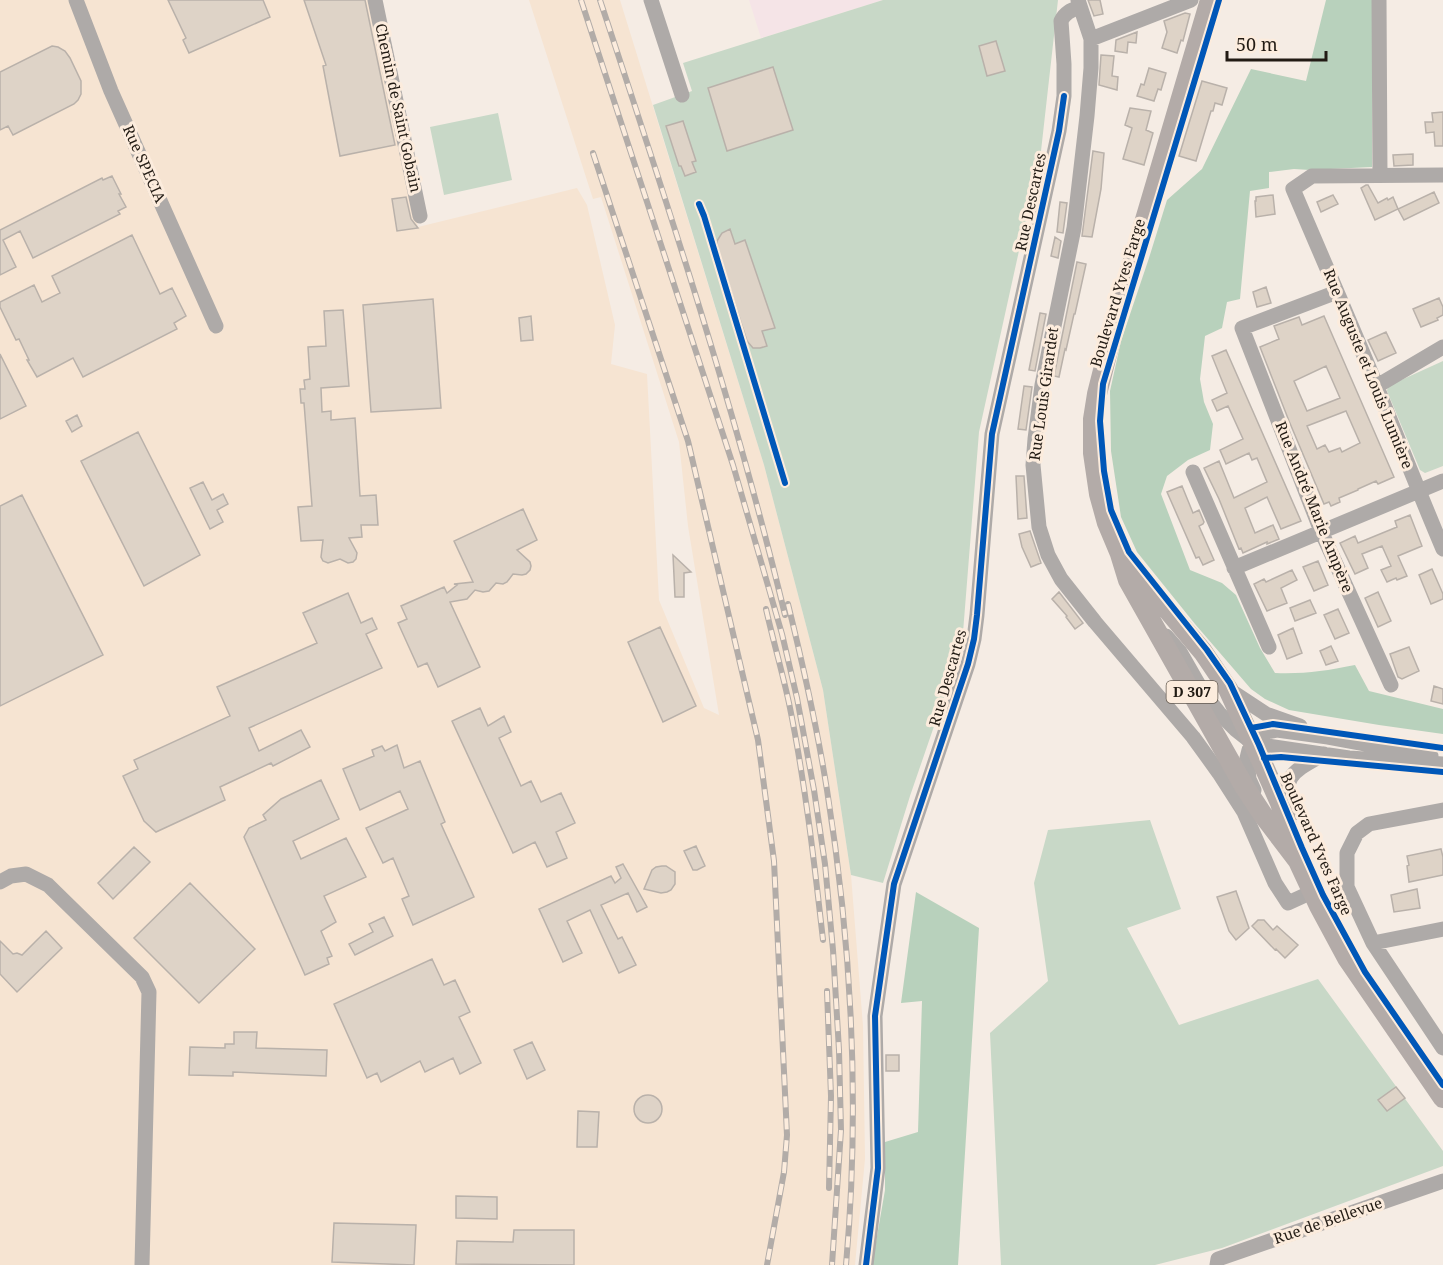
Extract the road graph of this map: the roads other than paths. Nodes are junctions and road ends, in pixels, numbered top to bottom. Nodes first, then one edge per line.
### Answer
1 (76, 0) edge
2 (375, 0) edge
3 (651, 0) edge
4 (1191, 0) edge
5 (1210, 0) edge
6 (1379, 0) edge
7 (1079, 3) edge
8 (1091, 39) junction
9 (682, 95) dead end
10 (1380, 175) junction
11 (1443, 175) edge
12 (420, 216) dead end
13 (1337, 292) junction
14 (216, 326) dead end
15 (1443, 347) edge
16 (1377, 386) junction
17 (1193, 472) dead end
18 (1443, 481) edge
19 (1418, 491) junction
20 (1321, 531) junction
21 (1443, 549) edge
22 (1120, 554) junction
23 (1234, 568) junction
24 (1152, 620) junction
25 (1269, 648) dead end
26 (1391, 686) dead end
27 (1228, 689) junction
28 (1358, 742) junction
29 (1254, 744) junction
30 (1324, 754) junction
31 (1443, 758) edge
32 (1443, 764) edge
33 (1443, 810) edge
34 (1271, 826) junction
35 (1298, 861) junction
36 (0, 882) edge
37 (1312, 892) junction
38 (1443, 929) edge
39 (1374, 943) junction
40 (1443, 1048) edge
41 (1443, 1098) edge
42 (1443, 1181) edge
43 (141, 1265) edge
44 (866, 1265) edge
45 (1217, 1265) edge

1 - 14 street, Rue SPECIA
2 - 12 street, Chemin de Saint Gobain
3 - 9 street
4 - 8 street
5 - 22 main road, Boulevard Yves Farge / D 307
6 - 10 street
7 - 8 street, Rue Louis Girardet
7 - 44 street, Rue Descartes
8 - 37 street, Rue Louis Girardet
10 - 11 street
10 - 13 street, Rue Auguste et Louis Lumière
13 - 16 street, Rue Auguste et Louis Lumière
13 - 20 street, Rue André Marie Ampère
15 - 16 street
16 - 19 street, Rue Auguste et Louis Lumière
17 - 23 street
18 - 19 street
19 - 20 street
19 - 21 street, Rue Auguste et Louis Lumière
20 - 23 street
20 - 26 street, Rue André Marie Ampère
22 - 24 main road, Boulevard Yves Farge / D 307
22 - 27 main road, Boulevard Yves Farge / D 307
23 - 25 street
24 - 29 street
24 - 34 main road, Boulevard Yves Farge / D 307
27 - 28 street
27 - 29 main road, Boulevard Yves Farge / D 307
28 - 29 street
28 - 31 street
29 - 30 street
29 - 34 street
29 - 35 main road, Boulevard Yves Farge / D 307
30 - 32 street
30 - 35 street
33 - 39 street
34 - 35 main road, Boulevard Yves Farge / D 307
35 - 37 main road, Boulevard Yves Farge / D 307
36 - 43 street
37 - 41 main road, Boulevard Yves Farge / D 307
38 - 39 street
39 - 40 street
42 - 45 street, Rue de Bellevue

